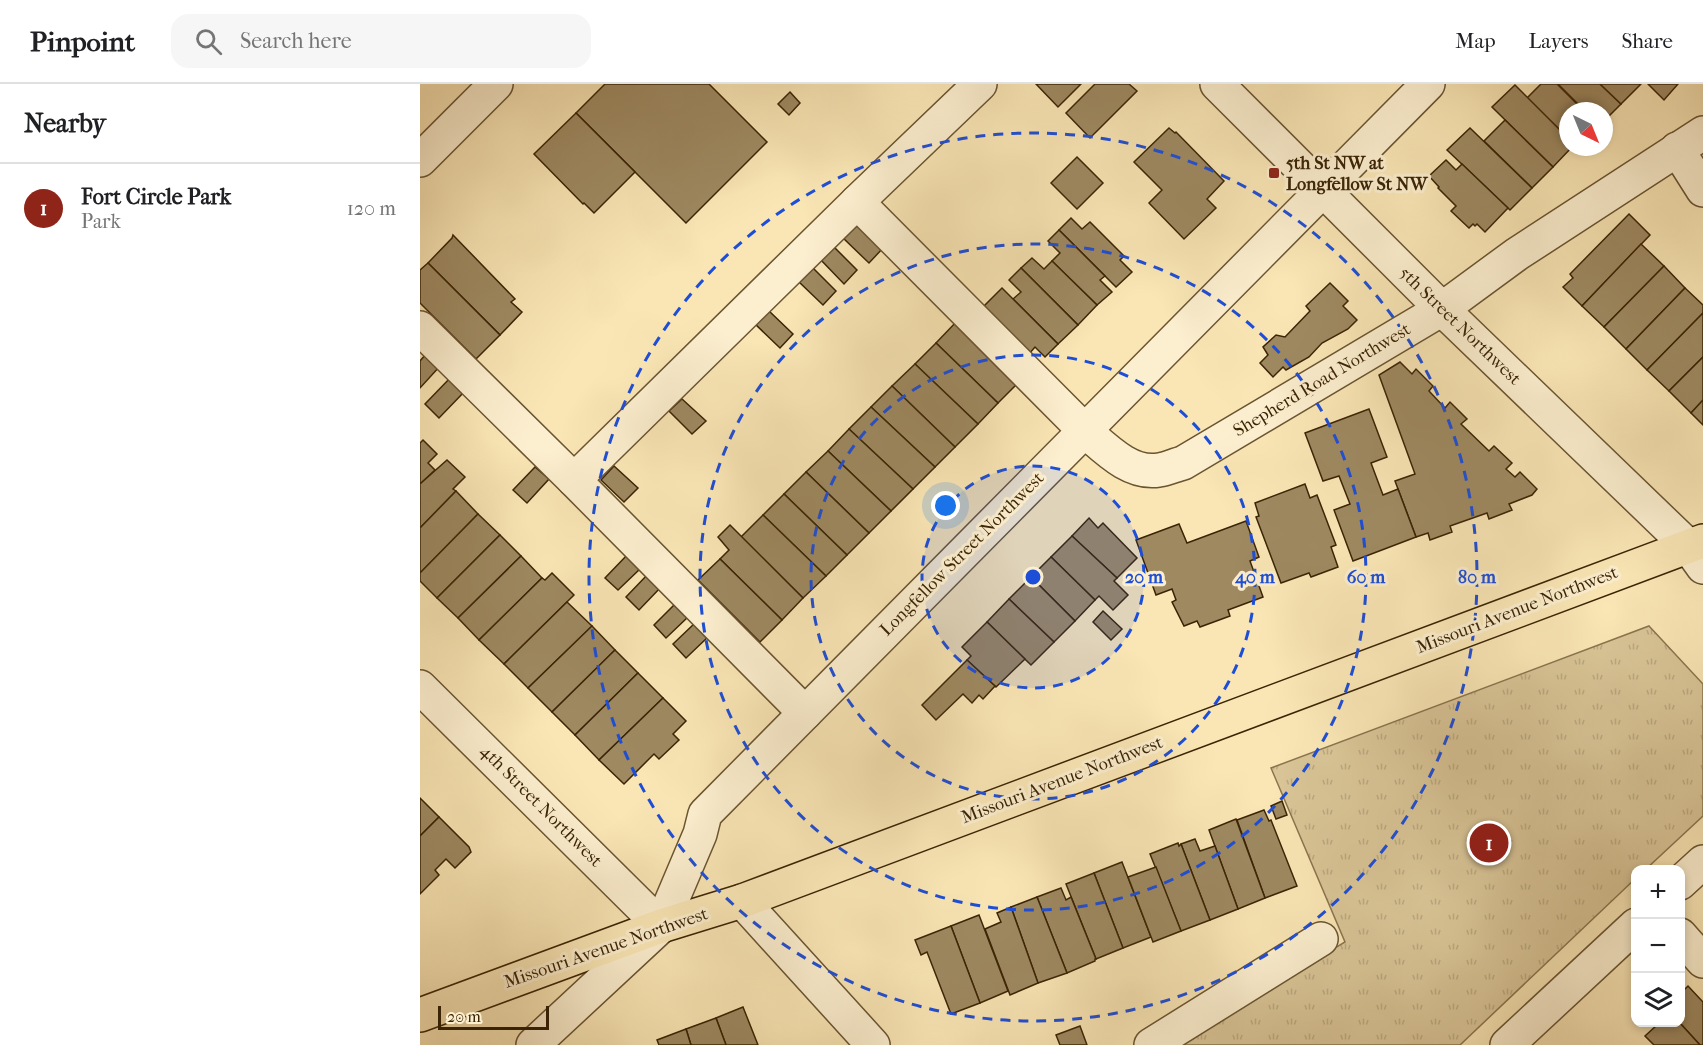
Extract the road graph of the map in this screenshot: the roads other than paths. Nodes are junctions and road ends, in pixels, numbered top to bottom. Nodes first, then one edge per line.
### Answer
1 (496, 84) edge
2 (980, 84) edge
3 (1217, 84) edge
4 (1428, 84) edge
5 (1690, 141) edge
6 (420, 160) edge
7 (1323, 190) junction
8 (1703, 190) edge
9 (857, 202) junction
10 (1442, 309) junction
11 (420, 328) edge
12 (1084, 430) junction
13 (574, 480) junction
14 (1698, 551) edge
15 (420, 687) edge
16 (805, 712) junction
17 (1703, 862) edge
18 (1685, 879) edge
19 (742, 901) junction
20 (661, 926) junction
21 (1631, 930) edge
22 (1322, 939) dead end
23 (1685, 941) edge
24 (1703, 961) edge
25 (420, 1015) edge
26 (872, 1044) edge
27 (533, 1045) edge
28 (1151, 1045) edge
29 (1507, 1045) edge

1 - 6 street
2 - 9 street
3 - 7 street, 5th Street Northwest
4 - 7 street, Longfellow Street Northwest
5 - 8 street
5 - 10 street, Shepherd Road Northwest
7 - 10 street, 5th Street Northwest
7 - 12 street, Longfellow Street Northwest
9 - 12 street, Shepherd Road Northwest
9 - 13 street
10 - 12 street, Shepherd Road Northwest
10 - 14 street, 5th Street Northwest
11 - 13 street
12 - 16 street, Longfellow Street Northwest
13 - 16 street
14 - 19 main road, Missouri Avenue Northwest
15 - 20 street, 4th Street Northwest
16 - 20 street, Longfellow Street Northwest
17 - 18 street
19 - 20 main road, Missouri Avenue Northwest
19 - 26 street
20 - 25 main road, Missouri Avenue Northwest
20 - 27 street, Longfellow Street Northwest
21 - 29 street
22 - 28 street
23 - 24 street

